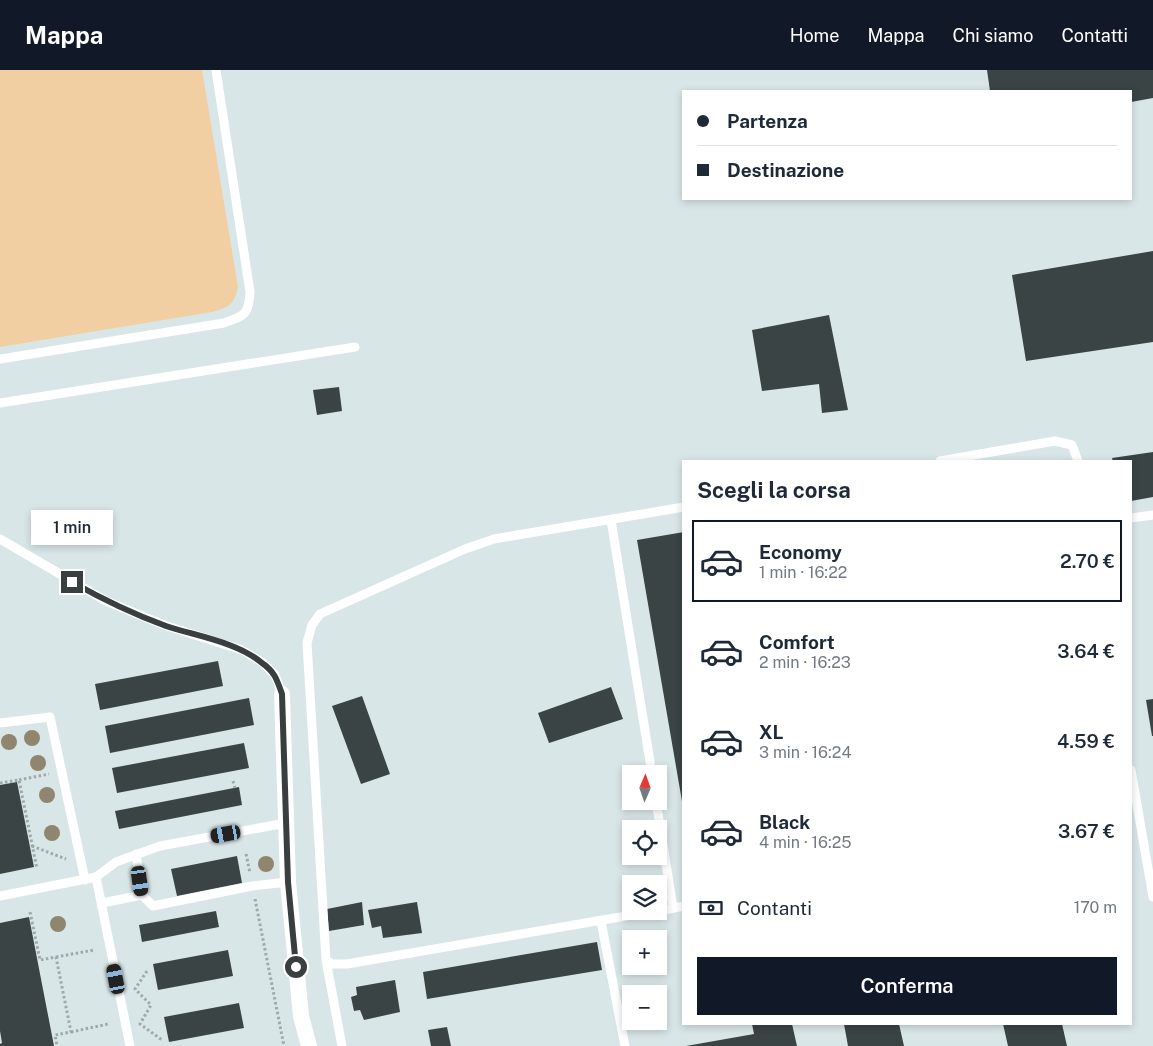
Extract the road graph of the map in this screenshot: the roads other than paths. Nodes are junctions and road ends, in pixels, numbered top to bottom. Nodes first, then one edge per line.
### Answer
1 (216, 70) edge
2 (355, 347) dead end
3 (0, 359) edge
4 (0, 403) edge
5 (946, 460) edge
6 (1078, 460) edge
7 (682, 507) edge
8 (1153, 514) edge
9 (1132, 518) edge
10 (611, 520) junction
11 (0, 539) edge
12 (282, 694) joint
13 (0, 724) edge
14 (651, 765) edge
15 (1132, 776) edge
16 (658, 810) edge
17 (286, 823) junction
18 (1141, 825) junction
19 (1132, 827) edge
20 (136, 854) junction
21 (96, 876) junction
22 (85, 880) junction
23 (288, 882) junction
24 (142, 895) junction
25 (0, 896) edge
26 (1153, 897) edge
27 (102, 904) junction
28 (682, 906) edge
29 (674, 908) junction
30 (667, 909) edge
31 (622, 916) edge
32 (601, 920) junction
33 (326, 960) junction
34 (130, 1046) edge
35 (309, 1046) edge
36 (342, 1046) edge
37 (625, 1046) edge

1 - 3 lane
2 - 4 lane
5 - 6 lane
7 - 10 lane
8 - 9 lane
10 - 14 lane
10 - 33 lane
11 - 12 lane
12 - 17 street
13 - 22 lane
15 - 18 lane
16 - 29 lane
17 - 20 lane
17 - 23 street
18 - 19 lane
18 - 26 lane
20 - 21 lane
20 - 24 lane
21 - 22 lane
21 - 27 lane
22 - 25 lane
23 - 24 lane
23 - 35 street
24 - 27 lane
27 - 34 lane
28 - 29 lane
29 - 30 lane
31 - 32 lane
32 - 33 lane
32 - 37 lane
33 - 36 lane

